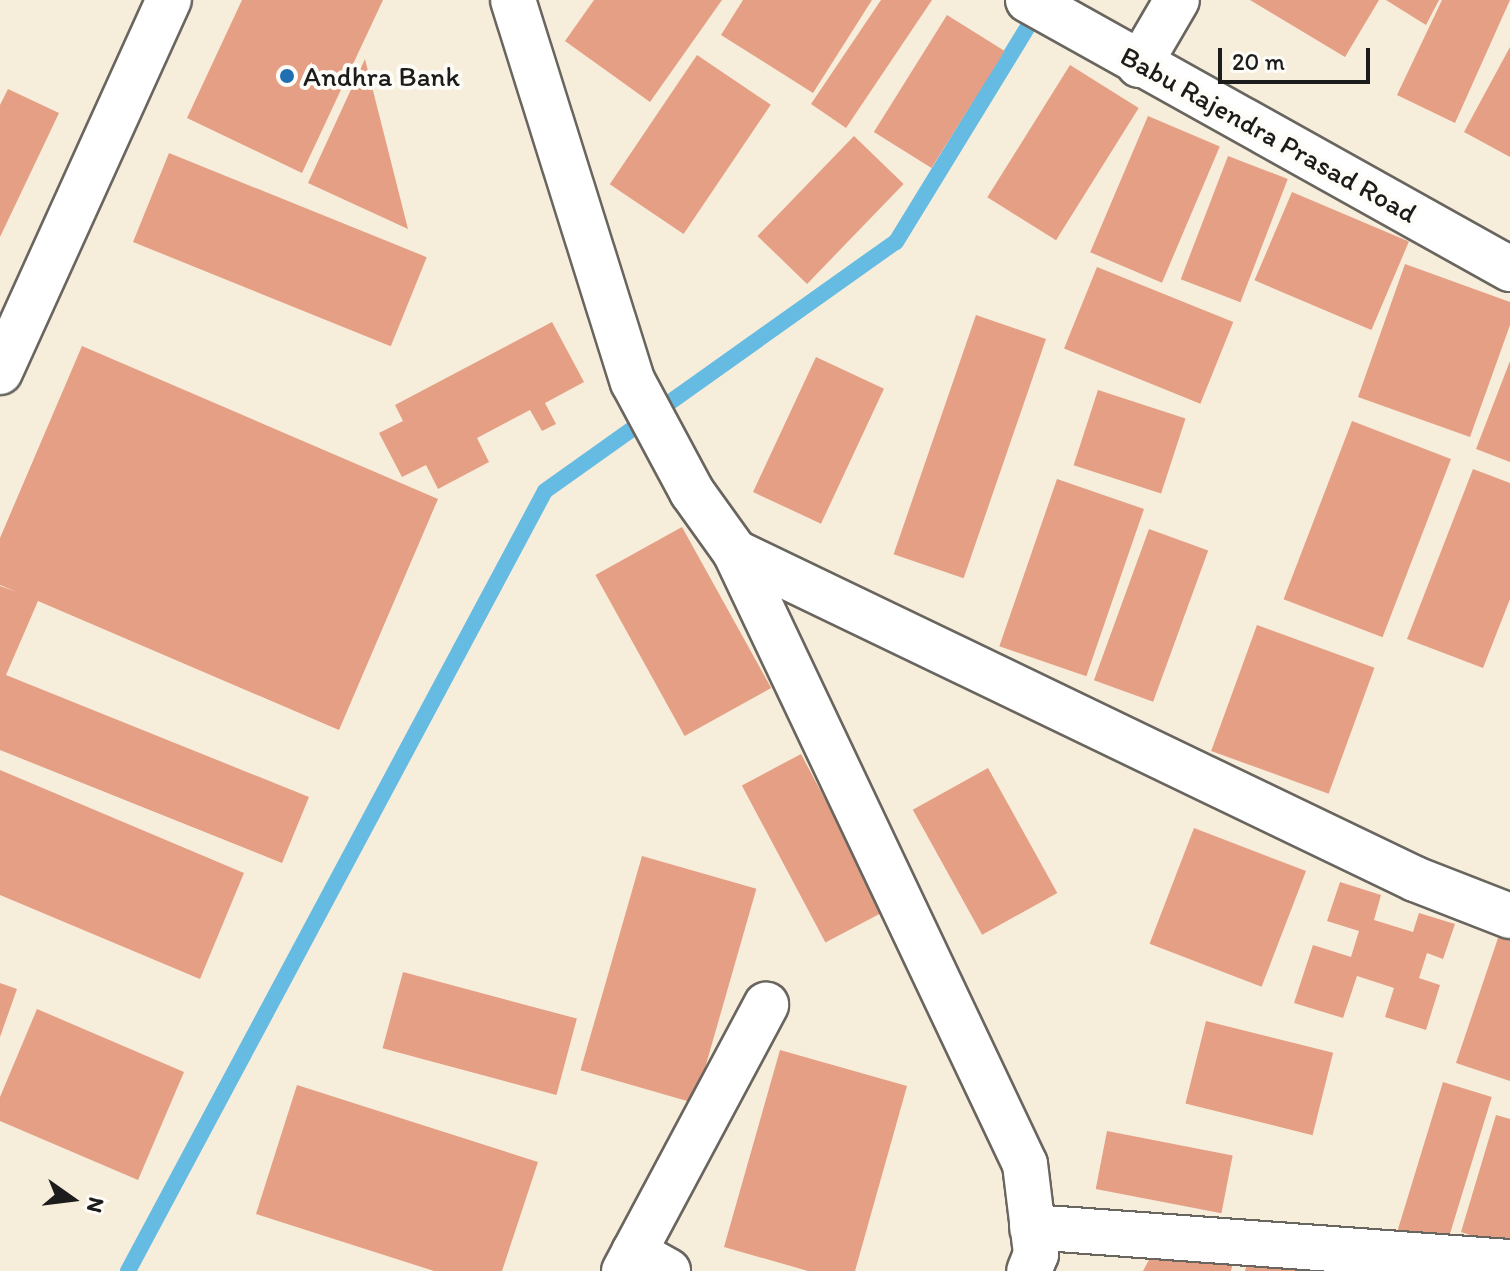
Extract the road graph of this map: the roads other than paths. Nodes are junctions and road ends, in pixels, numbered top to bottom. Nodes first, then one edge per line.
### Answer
1 (169, 0) edge
2 (513, 0) edge
3 (1177, 0) edge
4 (1047, 11) edge
5 (1139, 65) junction
6 (1510, 269) edge
7 (0, 372) edge
8 (735, 552) junction
9 (1510, 916) edge
10 (766, 1005) dead end
11 (1032, 1227) junction
12 (1333, 1261) edge
13 (1510, 1262) edge
14 (642, 1265) edge
15 (1029, 1271) edge

1 - 7 street
2 - 8 street
3 - 5 street
4 - 5 street, Babu Rajendra Prasad Road
5 - 6 street, Babu Rajendra Prasad Road
8 - 9 street
8 - 11 street
10 - 14 street
11 - 12 street
11 - 15 street
12 - 13 street

